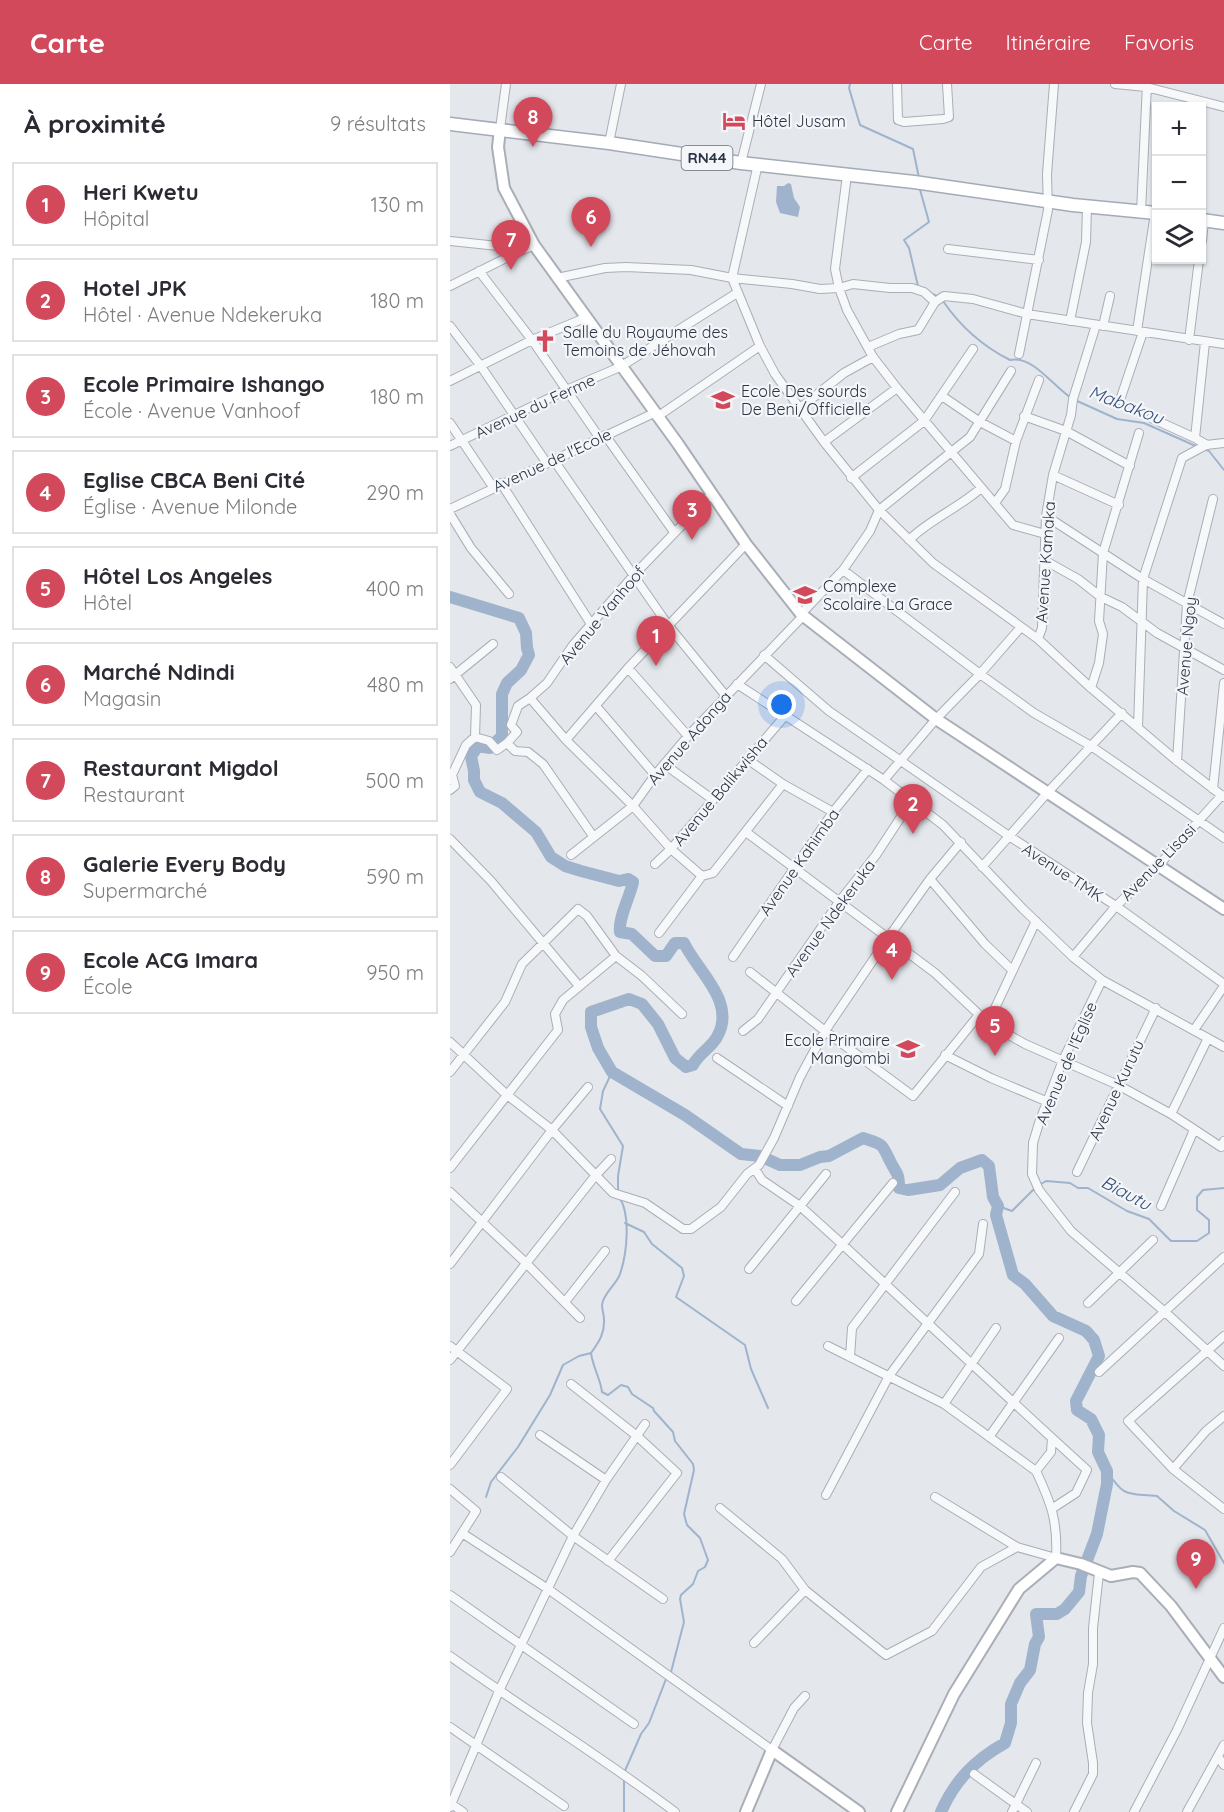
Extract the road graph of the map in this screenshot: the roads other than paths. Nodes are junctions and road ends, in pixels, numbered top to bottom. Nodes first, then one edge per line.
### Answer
1 (506, 84) edge
2 (621, 84) edge
3 (761, 84) edge
4 (897, 84) edge
5 (947, 84) edge
6 (1054, 84) edge
7 (1115, 84) edge
8 (1146, 86) edge
9 (1224, 107) edge
10 (450, 124) edge
11 (500, 129) junction
12 (609, 143) junction
13 (741, 163) junction
14 (758, 164) junction
15 (846, 175) junction
16 (1048, 202) junction
17 (1087, 207) junction
18 (1141, 212) junction
19 (1152, 213) edge
20 (1206, 220) edge
21 (1224, 223) edge
22 (450, 241) edge
23 (1152, 242) edge
24 (534, 245) junction
25 (948, 249) dead end
26 (514, 254) junction
27 (1039, 260) junction
28 (1198, 264) edge
29 (479, 271) junction
30 (556, 278) junction
31 (732, 278) junction
32 (450, 286) edge
33 (839, 288) junction
34 (737, 293) junction
35 (1110, 296) dead end
36 (939, 299) junction
37 (1027, 314) junction
38 (586, 317) junction
39 (1070, 321) junction
40 (1100, 325) junction
41 (450, 326) edge
42 (1140, 331) junction
43 (532, 340) junction
44 (1189, 340) junction
45 (1205, 342) junction
46 (1224, 344) edge
47 (760, 346) junction
48 (868, 347) junction
49 (973, 349) dead end
50 (1018, 354) dead end
51 (873, 357) junction
52 (480, 365) junction
53 (620, 367) junction
54 (1011, 371) dead end
55 (1039, 380) dead end
56 (450, 381) edge
57 (897, 388) junction
58 (566, 390) junction
59 (942, 396) junction
60 (1120, 400) dead end
61 (800, 408) junction
62 (656, 415) junction
63 (513, 416) junction
64 (1024, 416) junction
65 (1151, 418) dead end
66 (924, 421) junction
67 (980, 422) junction
68 (450, 423) edge
69 (1066, 432) junction
70 (1139, 434) dead end
71 (602, 436) junction
72 (1195, 438) junction
73 (462, 441) junction
74 (1016, 441) junction
75 (824, 442) junction
76 (1224, 443) edge
77 (1206, 445) junction
78 (450, 446) edge
79 (952, 453) junction
80 (550, 461) junction
81 (1130, 466) junction
82 (1053, 475) junction
83 (851, 478) junction
84 (497, 485) junction
85 (981, 488) junction
86 (712, 494) junction
87 (1213, 499) dead end
88 (995, 503) junction
89 (1119, 505) junction
90 (450, 508) edge
91 (879, 510) junction
92 (450, 514) edge
93 (1046, 516) junction
94 (674, 532) junction
95 (1045, 534) junction
96 (909, 540) junction
97 (746, 544) junction
98 (1103, 553) junction
99 (1044, 560) junction
100 (843, 570) junction
101 (633, 576) junction
102 (1143, 579) junction
103 (509, 594) dead end
104 (1101, 597) junction
105 (1187, 603) junction
106 (802, 615) junction
107 (1142, 621) junction
108 (591, 624) junction
109 (1224, 624) edge
110 (668, 625) junction
111 (1021, 627) junction
112 (1038, 639) junction
113 (493, 644) dead end
114 (1184, 648) junction
115 (764, 655) junction
116 (450, 667) edge
117 (628, 668) junction
118 (1224, 670) edge
119 (980, 674) junction
120 (453, 677) edge
121 (1224, 683) edge
122 (737, 684) junction
123 (1091, 688) junction
124 (726, 696) junction
125 (530, 698) junction
126 (596, 706) junction
127 (1122, 713) junction
128 (784, 717) junction
129 (936, 719) junction
130 (1138, 727) junction
131 (688, 736) junction
132 (475, 737) junction
133 (566, 740) junction
134 (507, 743) junction
135 (1090, 746) junction
136 (747, 759) junction
137 (1177, 760) junction
138 (900, 762) junction
139 (664, 764) junction
140 (868, 769) junction
141 (451, 773) edge
142 (655, 775) junction
143 (884, 780) junction
144 (783, 784) junction
145 (1213, 789) junction
146 (450, 790) edge
147 (1048, 792) junction
148 (1223, 796) edge
149 (712, 799) junction
150 (912, 800) junction
151 (633, 806) junction
152 (833, 812) junction
153 (1198, 820) junction
154 (746, 832) junction
155 (593, 836) junction
156 (1009, 836) junction
157 (1224, 838) edge
158 (450, 840) edge
159 (961, 842) junction
160 (671, 849) junction
161 (571, 855) dead end
162 (655, 864) dead end
163 (1158, 866) junction
164 (982, 867) junction
165 (794, 868) junction
166 (702, 876) junction
167 (930, 879) junction
168 (839, 902) junction
169 (1116, 906) junction
170 (1224, 909) edge
171 (1036, 921) junction
172 (659, 933) dead end
173 (888, 938) junction
174 (541, 943) junction
175 (616, 956) junction
176 (733, 957) dead end
177 (1073, 957) junction
178 (1012, 970) junction
179 (750, 972) dead end
180 (1102, 980) junction
181 (1224, 985) edge
182 (579, 986) junction
183 (777, 992) junction
184 (1156, 1008) junction
185 (682, 1014) dead end
186 (978, 1016) junction
187 (988, 1023) junction
188 (1194, 1030) junction
189 (743, 1031) dead end
190 (825, 1031) junction
191 (1208, 1038) junction
192 (450, 1042) edge
193 (1224, 1047) edge
194 (463, 1055) junction
195 (945, 1055) junction
196 (717, 1058) dead end
197 (1063, 1060) junction
198 (450, 1072) edge
199 (1118, 1085) junction
200 (588, 1087) dead end
201 (507, 1095) junction
202 (1048, 1101) junction
203 (788, 1106) junction
204 (1171, 1114) junction
205 (1194, 1130) junction
206 (552, 1131) junction
207 (1223, 1144) edge
208 (611, 1159) dead end
209 (757, 1167) junction
210 (450, 1168) edge
211 (1077, 1172) dead end
212 (826, 1174) dead end
213 (595, 1176) junction
214 (893, 1183) dead end
215 (450, 1192) edge
216 (956, 1192) dead end
217 (800, 1206) junction
218 (1161, 1206) dead end
219 (484, 1222) junction
220 (983, 1224) dead end
221 (1153, 1240) dead end
222 (842, 1244) junction
223 (605, 1251) dead end
224 (1224, 1257) edge
225 (526, 1263) junction
226 (450, 1264) edge
227 (748, 1269) dead end
228 (1118, 1273) junction
229 (885, 1283) junction
230 (796, 1301) dead end
231 (565, 1302) junction
232 (1088, 1303) dead end
233 (1165, 1312) junction
234 (580, 1318) dead end
235 (928, 1323) junction
236 (996, 1328) dead end
237 (1224, 1336) edge
238 (1059, 1338) dead end
239 (450, 1346) edge
240 (828, 1346) dead end
241 (456, 1352) junction
242 (1207, 1352) junction
243 (850, 1357) junction
244 (450, 1360) edge
245 (971, 1365) junction
246 (1224, 1366) edge
247 (1099, 1372) dead end
248 (889, 1376) junction
249 (571, 1384) dead end
250 (1014, 1403) junction
251 (944, 1404) junction
252 (1224, 1416) edge
253 (645, 1424) dead end
254 (540, 1435) dead end
255 (637, 1436) junction
256 (989, 1437) junction
257 (1052, 1438) junction
258 (450, 1465) edge
259 (1173, 1469) junction
260 (1036, 1471) junction
261 (501, 1477) dead end
262 (606, 1480) junction
263 (450, 1489) edge
264 (826, 1495) dead end
265 (935, 1497) dead end
266 (1224, 1497) edge
267 (1217, 1503) junction
268 (720, 1508) dead end
269 (1053, 1508) junction
270 (1224, 1509) edge
271 (462, 1533) junction
272 (573, 1536) junction
273 (1017, 1547) junction
274 (450, 1552) edge
275 (1056, 1558) junction
276 (608, 1561) junction
277 (1090, 1568) junction
278 (548, 1589) junction
279 (805, 1590) junction
280 (450, 1594) edge
281 (663, 1599) dead end
282 (1224, 1628) edge
283 (754, 1643) dead end
284 (521, 1644) junction
285 (450, 1656) edge
286 (1211, 1659) junction
287 (1224, 1677) edge
288 (499, 1691) junction
289 (805, 1696) dead end
290 (634, 1724) dead end
291 (450, 1727) edge
292 (476, 1745) junction
293 (1224, 1745) edge
294 (772, 1750) junction
295 (1218, 1757) junction
296 (1036, 1763) dead end
297 (1224, 1765) edge
298 (974, 1774) dead end
299 (450, 1804) edge
300 (564, 1806) dead end
301 (1014, 1808) edge
302 (463, 1812) edge
303 (675, 1812) edge
304 (746, 1812) edge
305 (860, 1812) edge
306 (897, 1812) edge
307 (1027, 1812) edge
308 (1074, 1812) edge
309 (1134, 1812) edge
310 (1187, 1812) edge

1 - 11 street
2 - 12 street
3 - 13 street
4 - 5 street
6 - 16 street
7 - 8 street
8 - 9 street
8 - 18 street
10 - 11 main road, RN44
11 - 12 main road, RN44
11 - 24 street
12 - 13 main road, RN44
13 - 14 main road, RN44
14 - 15 main road, RN44
14 - 31 street
15 - 16 main road, RN44
15 - 33 street
16 - 17 main road, RN44
16 - 27 street
17 - 18 main road, RN44
17 - 39 street
18 - 19 main road, RN44
20 - 21 main road
22 - 26 street
23 - 42 street
24 - 26 street
24 - 30 street
25 - 27 street
26 - 29 street
27 - 37 street
28 - 44 street
29 - 32 street
29 - 43 street
30 - 31 street
30 - 38 street
31 - 33 street
31 - 34 street
33 - 36 street
33 - 48 street
34 - 47 street
34 - 53 street, Avenue du Ferme
35 - 40 street, Avenue Kamaka
36 - 37 street
36 - 48 street
37 - 39 street
37 - 50 street
38 - 43 street
38 - 53 street
39 - 40 street
40 - 42 street
40 - 69 street, Avenue Kamaka
41 - 52 street
42 - 44 street
42 - 60 street
43 - 52 street
43 - 58 street
44 - 45 street
45 - 46 street
45 - 72 street
47 - 61 street
47 - 62 street, Avenue de l'Ecole
48 - 51 street
49 - 59 street
51 - 57 street
51 - 61 street
52 - 56 street
52 - 63 street
53 - 58 street, Avenue du Ferme
53 - 62 street
54 - 67 street
55 - 64 street
57 - 66 street
57 - 75 street
58 - 63 street, Avenue du Ferme
58 - 71 street
59 - 66 street
59 - 67 street
61 - 75 street
62 - 71 street, Avenue de l'Ecole
62 - 86 street
63 - 73 street, Avenue du Ferme
63 - 80 street
64 - 69 street
64 - 74 street
65 - 72 street
66 - 79 street
66 - 83 street
67 - 74 street
67 - 79 street
68 - 73 street
69 - 81 street
69 - 82 street, Avenue Kamaka
70 - 81 street
71 - 80 street, Avenue de l'Ecole
71 - 94 street
72 - 77 street
73 - 78 street, Avenue du Ferme
73 - 84 street
74 - 88 street
75 - 83 street
76 - 77 street
77 - 102 street
79 - 85 street
79 - 91 street
80 - 84 street, Avenue de l'Ecole
80 - 101 street
81 - 89 street
82 - 89 street
82 - 93 street, Avenue Kamaka
83 - 91 street
84 - 90 street, Avenue de l'Ecole
84 - 108 street
85 - 88 street
85 - 96 street
86 - 94 street, Avenue Vanhoof
86 - 97 street
87 - 105 street, Avenue Ngoy
88 - 95 street
89 - 98 street
91 - 96 street
91 - 100 street, Avenue Adonga
92 - 103 street
93 - 95 street, Avenue Kamaka
93 - 98 street
94 - 101 street, Avenue Vanhoof
95 - 99 street, Avenue Kamaka
96 - 111 street
97 - 106 street
97 - 110 street
98 - 102 street
98 - 104 street
99 - 104 street
99 - 112 street, Avenue Kamaka
100 - 106 street, Avenue Adonga
100 - 119 street
101 - 108 street, Avenue Vanhoof
101 - 110 street
102 - 105 street
102 - 107 street
104 - 107 street
104 - 123 street
105 - 109 street
105 - 114 street, Avenue Ngoy
106 - 115 street, Avenue Adonga
106 - 129 street
107 - 114 street
107 - 130 street
108 - 125 street, Avenue Vanhoof
110 - 117 street
110 - 124 street
111 - 112 street
111 - 119 street
112 - 123 street
113 - 120 street
114 - 118 street
114 - 137 street, Avenue Ngoy
115 - 122 street, Avenue Adonga
115 - 138 street, Avenue TMK
116 - 120 street
117 - 126 street
117 - 131 street
119 - 129 street
119 - 135 street
120 - 132 street
121 - 145 street
122 - 124 street, Avenue Adonga
122 - 128 street
123 - 127 street
124 - 131 street, Avenue Adonga
125 - 133 street
125 - 134 street, Avenue Vanhoof
126 - 133 street
126 - 142 street
127 - 130 street
127 - 135 street
128 - 136 street, Avenue Balikwisha
128 - 140 street
129 - 138 street
129 - 147 street
130 - 137 street
131 - 139 street, Avenue Adonga
132 - 134 street
132 - 141 street
133 - 151 street
134 - 155 street
135 - 147 street
135 - 153 street
136 - 144 street
136 - 149 street, Avenue Balikwisha
137 - 145 street
138 - 143 street
138 - 156 street, Avenue TMK
139 - 142 street, Avenue Adonga
139 - 149 street
140 - 143 street
140 - 152 street, Avenue Kahimba
141 - 146 street
142 - 151 street, Avenue Adonga
143 - 150 street
144 - 152 street
144 - 154 street
145 - 148 street
147 - 156 street
147 - 163 street
148 - 153 street, Avenue Lisasi
149 - 160 street, Avenue Balikwisha
150 - 159 street
150 - 168 street, Avenue Ndekeruka
151 - 155 street, Avenue Adonga
151 - 160 street
152 - 165 street, Avenue Kahimba
153 - 157 street
153 - 163 street, Avenue Lisasi
154 - 165 street
154 - 166 street
155 - 161 street, Avenue Adonga
156 - 164 street
156 - 169 street, Avenue TMK
158 - 174 street
159 - 164 street
159 - 167 street
160 - 162 street, Avenue Balikwisha
160 - 166 street
163 - 169 street, Avenue Lisasi
163 - 170 street
164 - 171 street
165 - 168 street
165 - 176 street, Avenue Kahimba
166 - 172 street
167 - 173 street
167 - 178 street
168 - 173 street
168 - 183 street, Avenue Ndekeruka
169 - 177 street, Avenue Lisasi
169 - 181 street, Avenue TMK
171 - 177 street
171 - 178 street
173 - 186 street
173 - 190 street
174 - 175 street
174 - 182 street
174 - 194 street
175 - 182 street
175 - 185 street
177 - 180 street
178 - 187 street
179 - 183 street
180 - 184 street
180 - 197 street, Avenue de l'Eglise
181 - 188 street
182 - 201 street
183 - 189 street, Avenue Ndekeruka
183 - 190 street
184 - 188 street
184 - 199 street, Avenue Kurutu
186 - 187 street
186 - 195 street
187 - 197 street
188 - 191 street
190 - 195 street
190 - 203 street
191 - 193 street
191 - 204 street
192 - 194 street
194 - 198 street
194 - 201 street
195 - 202 street
196 - 203 street
197 - 199 street
197 - 202 street, Avenue de l'Eglise
199 - 204 street
199 - 211 street, Avenue Kurutu
200 - 206 street
201 - 206 street
201 - 210 street
202 - 228 street, Avenue de l'Eglise
203 - 209 street
204 - 205 street
205 - 207 street
205 - 218 street
206 - 213 street
206 - 219 street
208 - 213 street
209 - 213 street
209 - 217 street
212 - 217 street
213 - 225 street
214 - 222 street
215 - 219 street
216 - 229 street
217 - 222 street
217 - 227 street
219 - 225 street
219 - 226 street
220 - 235 street
221 - 228 street
222 - 229 street
222 - 230 street
223 - 231 street
224 - 233 street
225 - 231 street
225 - 241 street
228 - 232 street
228 - 233 street
229 - 235 street
229 - 243 street
231 - 234 street
233 - 242 street
233 - 247 street
235 - 245 street
235 - 248 street
236 - 245 street
237 - 242 street
238 - 250 street
239 - 241 street
240 - 243 street
241 - 244 street
241 - 258 street
242 - 246 street
242 - 259 street
243 - 248 street
245 - 250 street
245 - 251 street
248 - 251 street
248 - 264 street
249 - 255 street
250 - 256 street
250 - 257 street
251 - 256 street
252 - 259 street
253 - 255 street
254 - 262 street
255 - 262 street
255 - 276 street
256 - 260 street
257 - 260 street
257 - 269 street
259 - 267 street
260 - 269 street
261 - 272 street
262 - 272 street
263 - 271 street
265 - 273 street
266 - 267 street
267 - 270 street
268 - 279 street
269 - 275 street
271 - 274 street
271 - 278 street
272 - 276 street
272 - 278 street
273 - 275 street
273 - 279 street
275 - 277 street
275 - 306 street
276 - 281 street
277 - 286 street
277 - 308 street
278 - 284 street
278 - 294 street
279 - 283 street
280 - 284 street
282 - 286 street
284 - 288 street
284 - 290 street
285 - 288 street
286 - 287 street
286 - 309 street
288 - 292 street
288 - 303 street
289 - 294 street
291 - 292 street
292 - 299 street
292 - 300 street
293 - 295 street
294 - 304 street
294 - 305 street
295 - 297 street
295 - 310 street
296 - 301 street
298 - 301 street
299 - 302 street
301 - 307 street

